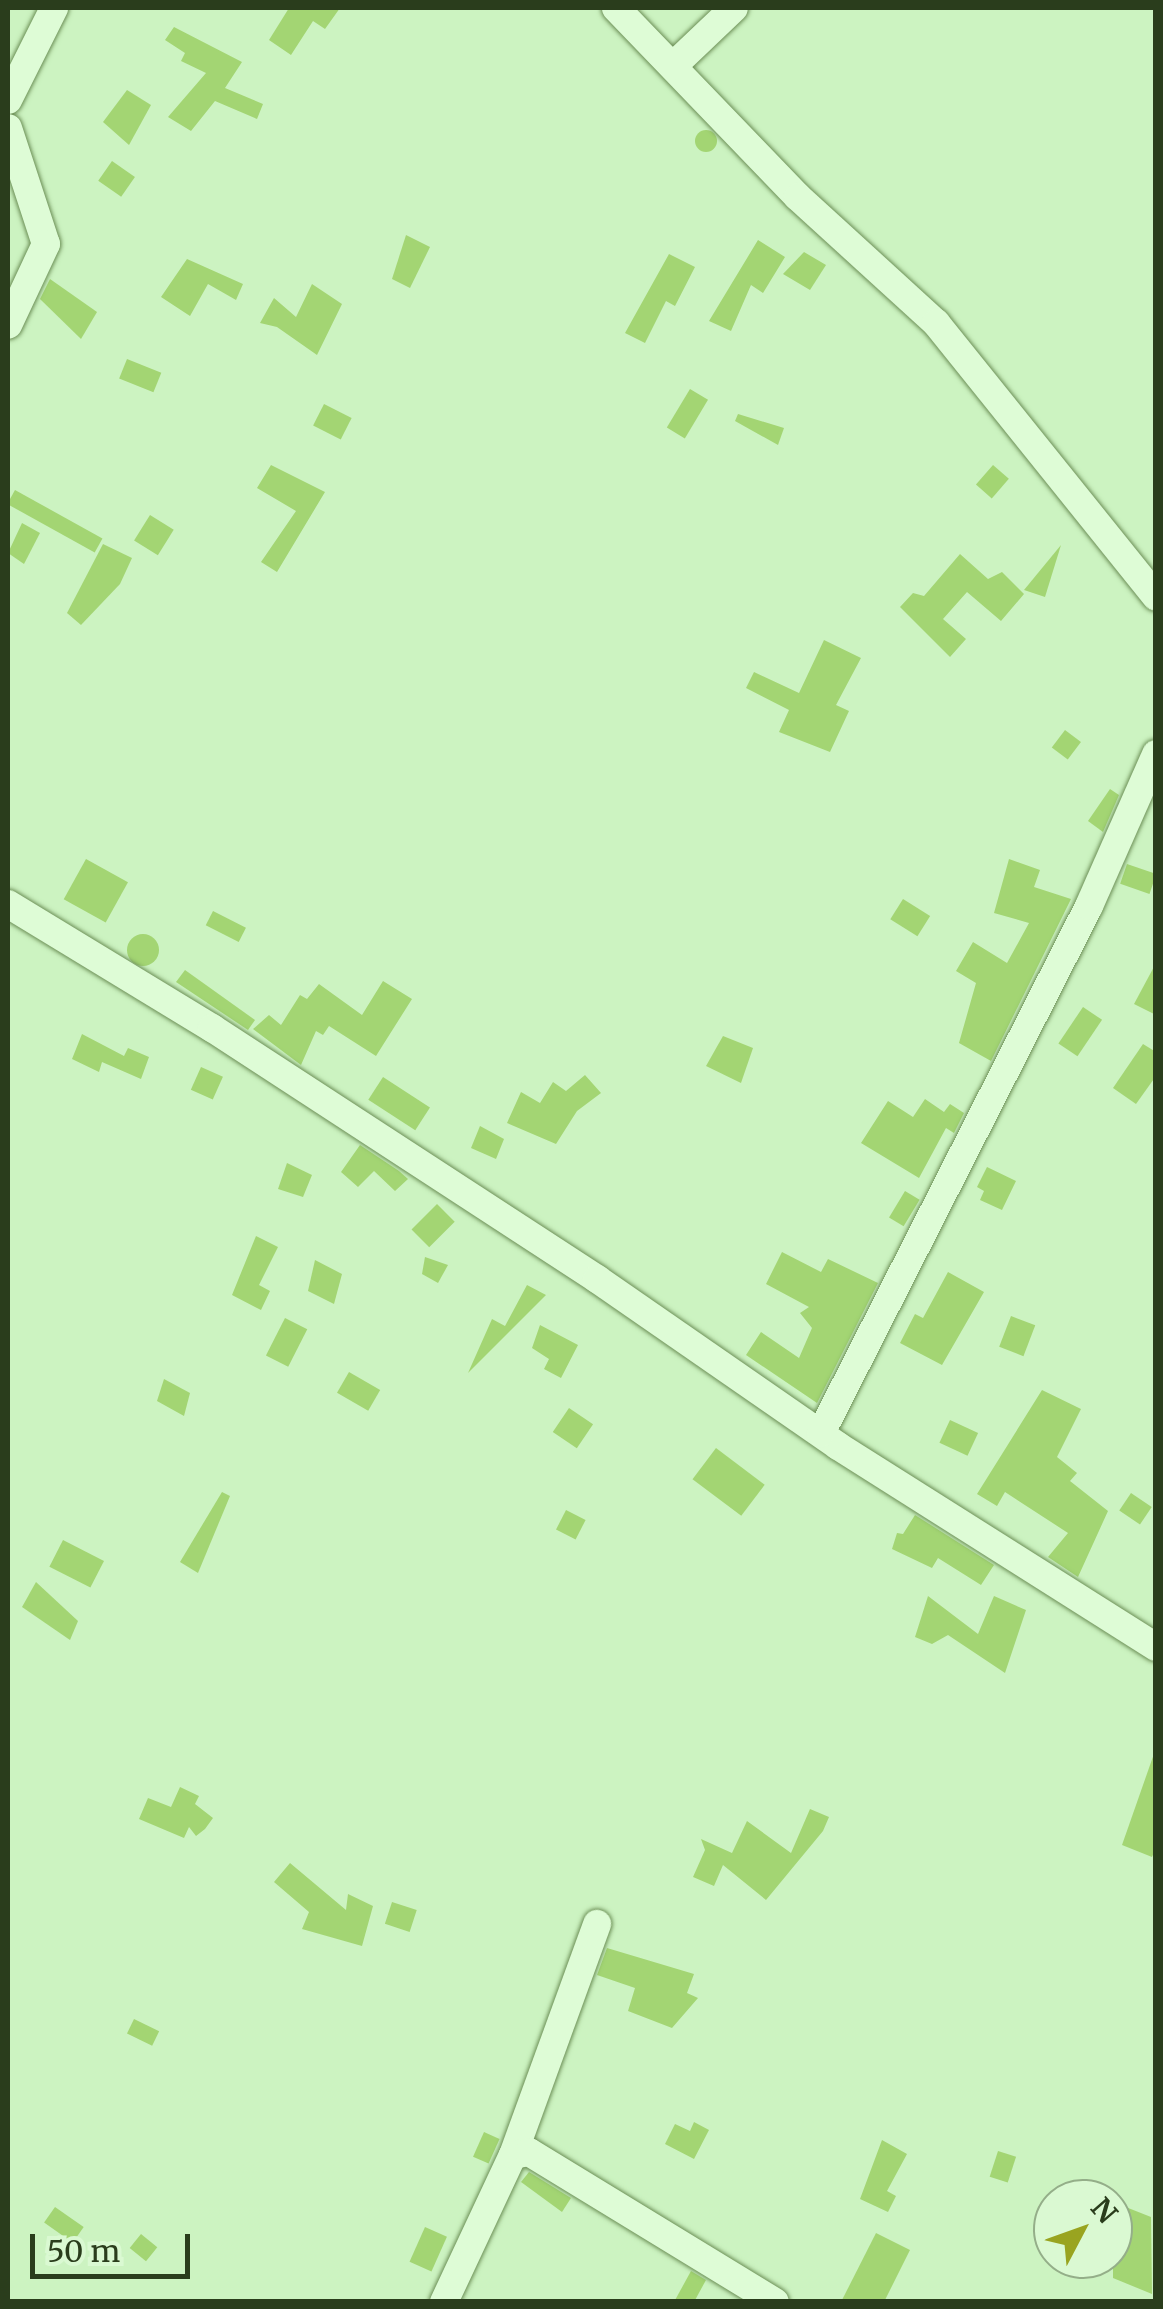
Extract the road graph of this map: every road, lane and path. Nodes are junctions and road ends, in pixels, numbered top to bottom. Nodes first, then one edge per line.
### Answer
1 (54, 8) edge
2 (616, 8) edge
3 (734, 8) edge
4 (673, 66) junction
5 (8, 100) edge
6 (8, 128) edge
7 (8, 325) edge
8 (1156, 597) edge
9 (1156, 754) edge
10 (8, 904) edge
11 (821, 1433) junction
12 (1156, 1646) edge
13 (597, 1924) dead end
14 (514, 2155) junction
15 (444, 2302) edge
16 (774, 2302) edge

1 - 5 street
2 - 4 street
3 - 4 street
4 - 8 street
6 - 7 street
9 - 11 street
10 - 11 street
11 - 12 street
13 - 14 street
14 - 15 street
14 - 16 street

